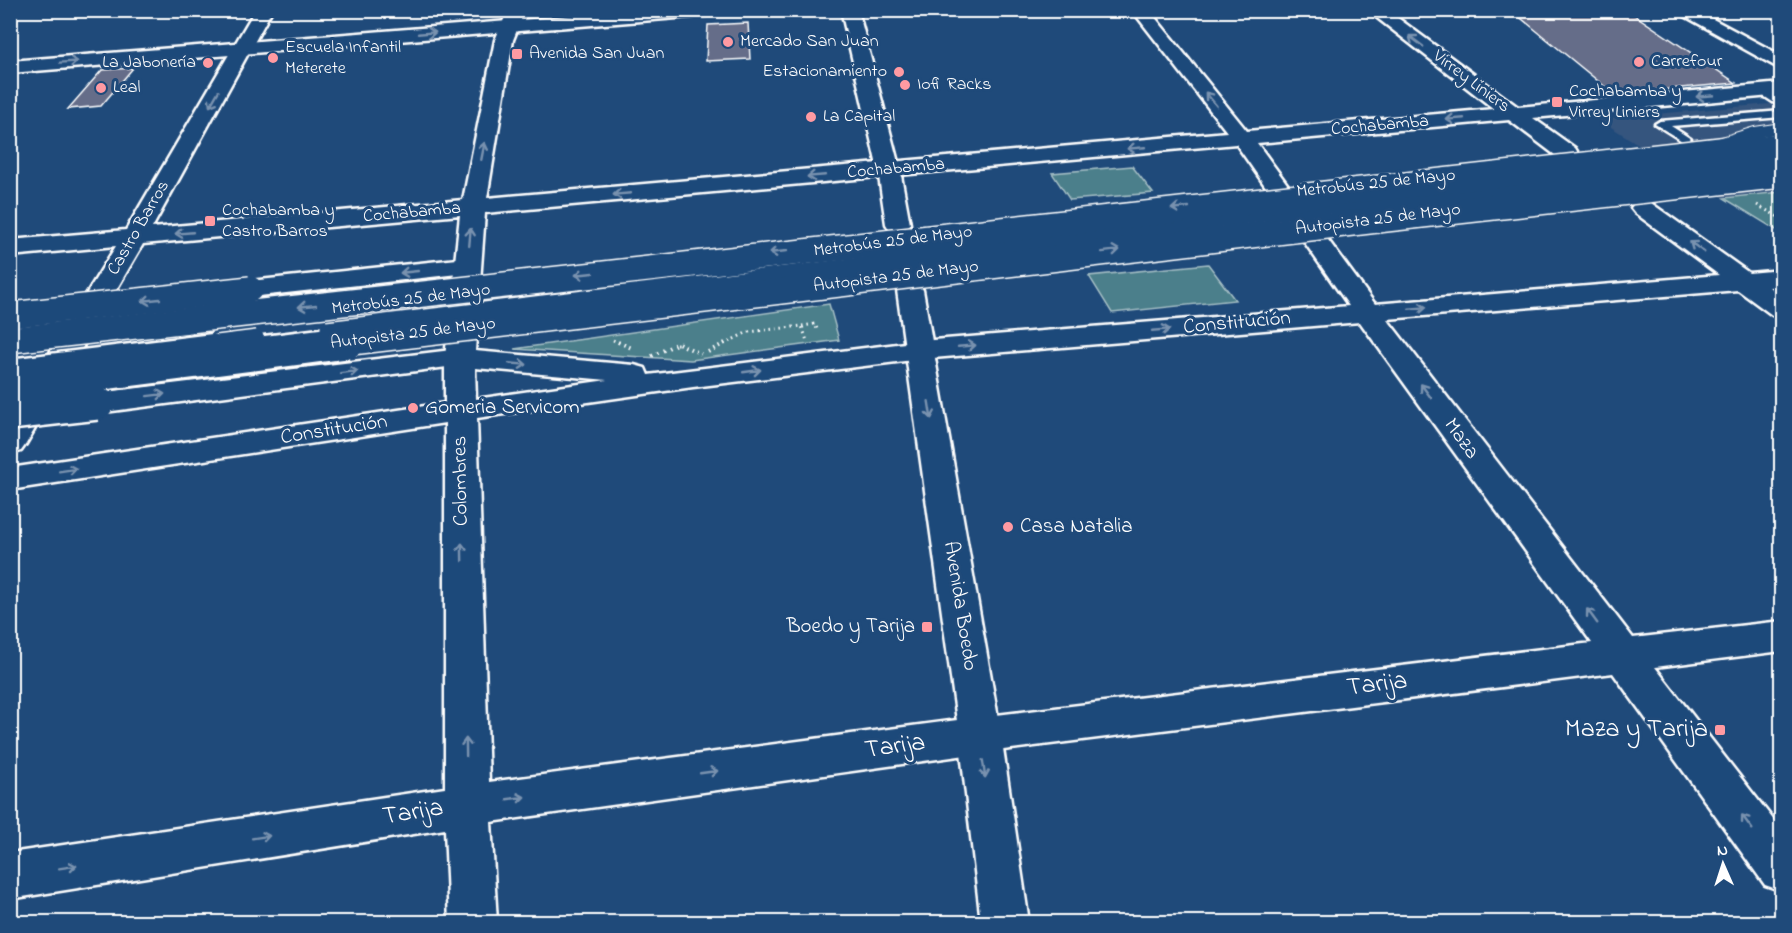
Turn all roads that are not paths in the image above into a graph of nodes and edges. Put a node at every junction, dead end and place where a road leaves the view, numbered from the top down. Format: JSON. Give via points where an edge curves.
{"nodes":[{"id":1,"x":264,"y":10,"type":"edge"},
{"id":2,"x":714,"y":10,"type":"edge"},
{"id":3,"x":849,"y":10,"type":"edge"},
{"id":4,"x":1140,"y":10,"type":"edge"},
{"id":5,"x":1375,"y":10,"type":"edge"},
{"id":6,"x":1682,"y":10,"type":"edge"},
{"id":7,"x":513,"y":19,"type":"edge"},
{"id":8,"x":244,"y":49,"type":"junction"},
{"id":9,"x":1782,"y":64,"type":"edge"},
{"id":10,"x":10,"y":67,"type":"edge"},
{"id":11,"x":1772,"y":90,"type":"edge"},
{"id":12,"x":1782,"y":105,"type":"edge"},
{"id":13,"x":1514,"y":113,"type":"junction"},
{"id":14,"x":1782,"y":114,"type":"edge"},
{"id":15,"x":1782,"y":128,"type":"edge"},
{"id":16,"x":1243,"y":139,"type":"junction"},
{"id":17,"x":1782,"y":144,"type":"edge"},
{"id":18,"x":1690,"y":147,"type":"junction"},
{"id":19,"x":1567,"y":153,"type":"dead end"},
{"id":20,"x":1782,"y":158,"type":"edge"},
{"id":21,"x":889,"y":170,"type":"junction"},
{"id":22,"x":1782,"y":175,"type":"edge"},
{"id":23,"x":1782,"y":183,"type":"edge"},
{"id":24,"x":1748,"y":191,"type":"junction"},
{"id":25,"x":473,"y":208,"type":"junction"},
{"id":26,"x":1643,"y":208,"type":"dead end"},
{"id":27,"x":898,"y":224,"type":"dead end"},
{"id":28,"x":134,"y":237,"type":"junction"},
{"id":29,"x":10,"y":248,"type":"edge"},
{"id":30,"x":467,"y":266,"type":"junction"},
{"id":31,"x":1782,"y":278,"type":"edge"},
{"id":32,"x":1744,"y":282,"type":"junction"},
{"id":33,"x":910,"y":290,"type":"dead end"},
{"id":34,"x":1782,"y":309,"type":"edge"},
{"id":35,"x":1367,"y":312,"type":"junction"},
{"id":36,"x":10,"y":315,"type":"edge"},
{"id":37,"x":317,"y":330,"type":"dead end"},
{"id":38,"x":270,"y":335,"type":"dead end"},
{"id":39,"x":10,"y":340,"type":"edge"},
{"id":40,"x":921,"y":350,"type":"junction"},
{"id":41,"x":460,"y":358,"type":"junction"},
{"id":42,"x":10,"y":367,"type":"edge"},
{"id":43,"x":694,"y":379,"type":"junction"},
{"id":44,"x":10,"y":385,"type":"edge"},
{"id":45,"x":459,"y":411,"type":"junction"},
{"id":46,"x":10,"y":413,"type":"edge"},
{"id":47,"x":10,"y":444,"type":"edge"},
{"id":48,"x":10,"y":479,"type":"edge"},
{"id":49,"x":1782,"y":636,"type":"edge"},
{"id":50,"x":1620,"y":655,"type":"junction"},
{"id":51,"x":980,"y":735,"type":"junction"},
{"id":52,"x":467,"y":805,"type":"junction"},
{"id":53,"x":1782,"y":869,"type":"edge"},
{"id":54,"x":10,"y":876,"type":"edge"},
{"id":55,"x":473,"y":922,"type":"edge"},
{"id":56,"x":1005,"y":922,"type":"edge"}],
"edges":[{"from":1,"to":8,"type":"main road","name":"Castro Barros"},
{"from":2,"to":7,"type":"main road"},
{"from":3,"to":21,"type":"main road"},
{"from":16,"to":4,"type":"main road","name":"Maza","one_way":true},
{"from":13,"to":5,"type":"main road","name":"Virrey Liniers","one_way":true},
{"from":6,"to":9,"type":"main road"},
{"from":8,"to":7,"type":"main road","one_way":true},
{"from":25,"to":7,"type":"main road","name":"Colombres","one_way":true,"via":[[501,55]]},
{"from":10,"to":8,"type":"main road","one_way":true},
{"from":8,"to":28,"type":"main road","name":"Castro Barros","one_way":true},
{"from":11,"to":12,"type":"lane"},
{"from":11,"to":13,"type":"main road","name":"Cochabamba","one_way":true},
{"from":13,"to":16,"type":"main road","name":"Cochabamba","one_way":true},
{"from":13,"to":19,"type":"main road","name":"Virrey Liniers"},
{"from":14,"to":18,"type":"lane","via":[[1660,124]]},
{"from":15,"to":18,"type":"lane","bridge":true},
{"from":16,"to":21,"type":"main road","name":"Cochabamba","one_way":true},
{"from":16,"to":35,"type":"main road","name":"Maza"},
{"from":17,"to":18,"type":"main road","name":"Autopista 25 de Mayo","bridge":true},
{"from":18,"to":39,"type":"main road","name":"Autopista 25 de Mayo","one_way":true,"bridge":true,"via":[[1369,187]]},
{"from":20,"to":37,"type":"lane","name":"Metrobús 25 de Mayo","bridge":true,"via":[[1320,208]]},
{"from":21,"to":25,"type":"main road","name":"Cochabamba","one_way":true},
{"from":21,"to":27,"type":"main road"},
{"from":22,"to":24,"type":"main road","name":"Autopista 25 de Mayo","bridge":true},
{"from":23,"to":24,"type":"lane","bridge":true},
{"from":44,"to":24,"type":"main road","name":"Autopista 25 de Mayo","one_way":true,"bridge":true,"via":[[1374,220]]},
{"from":25,"to":28,"type":"main road","name":"Cochabamba","one_way":true},
{"from":30,"to":25,"type":"main road","name":"Colombres","one_way":true},
{"from":32,"to":26,"type":"main road","one_way":true},
{"from":28,"to":29,"type":"main road","name":"Cochabamba"},
{"from":28,"to":47,"type":"main road","name":"Castro Barros"},
{"from":30,"to":36,"type":"main road","one_way":true,"bridge":true},
{"from":30,"to":41,"type":"main road","name":"Colombres"},
{"from":31,"to":32,"type":"main road","name":"Constitución"},
{"from":32,"to":34,"type":"main road"},
{"from":35,"to":32,"type":"main road","name":"Constitución","one_way":true},
{"from":33,"to":40,"type":"main road","name":"Avenida Boedo"},
{"from":40,"to":35,"type":"main road","name":"Constitución","one_way":true},
{"from":50,"to":35,"type":"main road","name":"Maza","one_way":true},
{"from":38,"to":42,"type":"lane","bridge":true},
{"from":43,"to":40,"type":"main road","name":"Constitución","one_way":true},
{"from":40,"to":51,"type":"main road","name":"Avenida Boedo","one_way":true},
{"from":41,"to":43,"type":"main road","name":"Constitución","one_way":true},
{"from":41,"to":45,"type":"main road","name":"Colombres"},
{"from":46,"to":41,"type":"main road","name":"Constitución","one_way":true,"bridge":true},
{"from":43,"to":45,"type":"main road","name":"Constitución"},
{"from":48,"to":45,"type":"main road","name":"Constitución","one_way":true},
{"from":52,"to":45,"type":"main road","name":"Colombres","one_way":true},
{"from":49,"to":50,"type":"main road","name":"Tarija"},
{"from":50,"to":51,"type":"main road","name":"Tarija"},
{"from":53,"to":50,"type":"main road","name":"Maza","one_way":true},
{"from":52,"to":51,"type":"main road","name":"Tarija","one_way":true},
{"from":51,"to":56,"type":"main road","name":"Avenida Boedo","one_way":true},
{"from":54,"to":52,"type":"main road","name":"Tarija","one_way":true},
{"from":52,"to":55,"type":"main road","name":"Colombres"}]}
